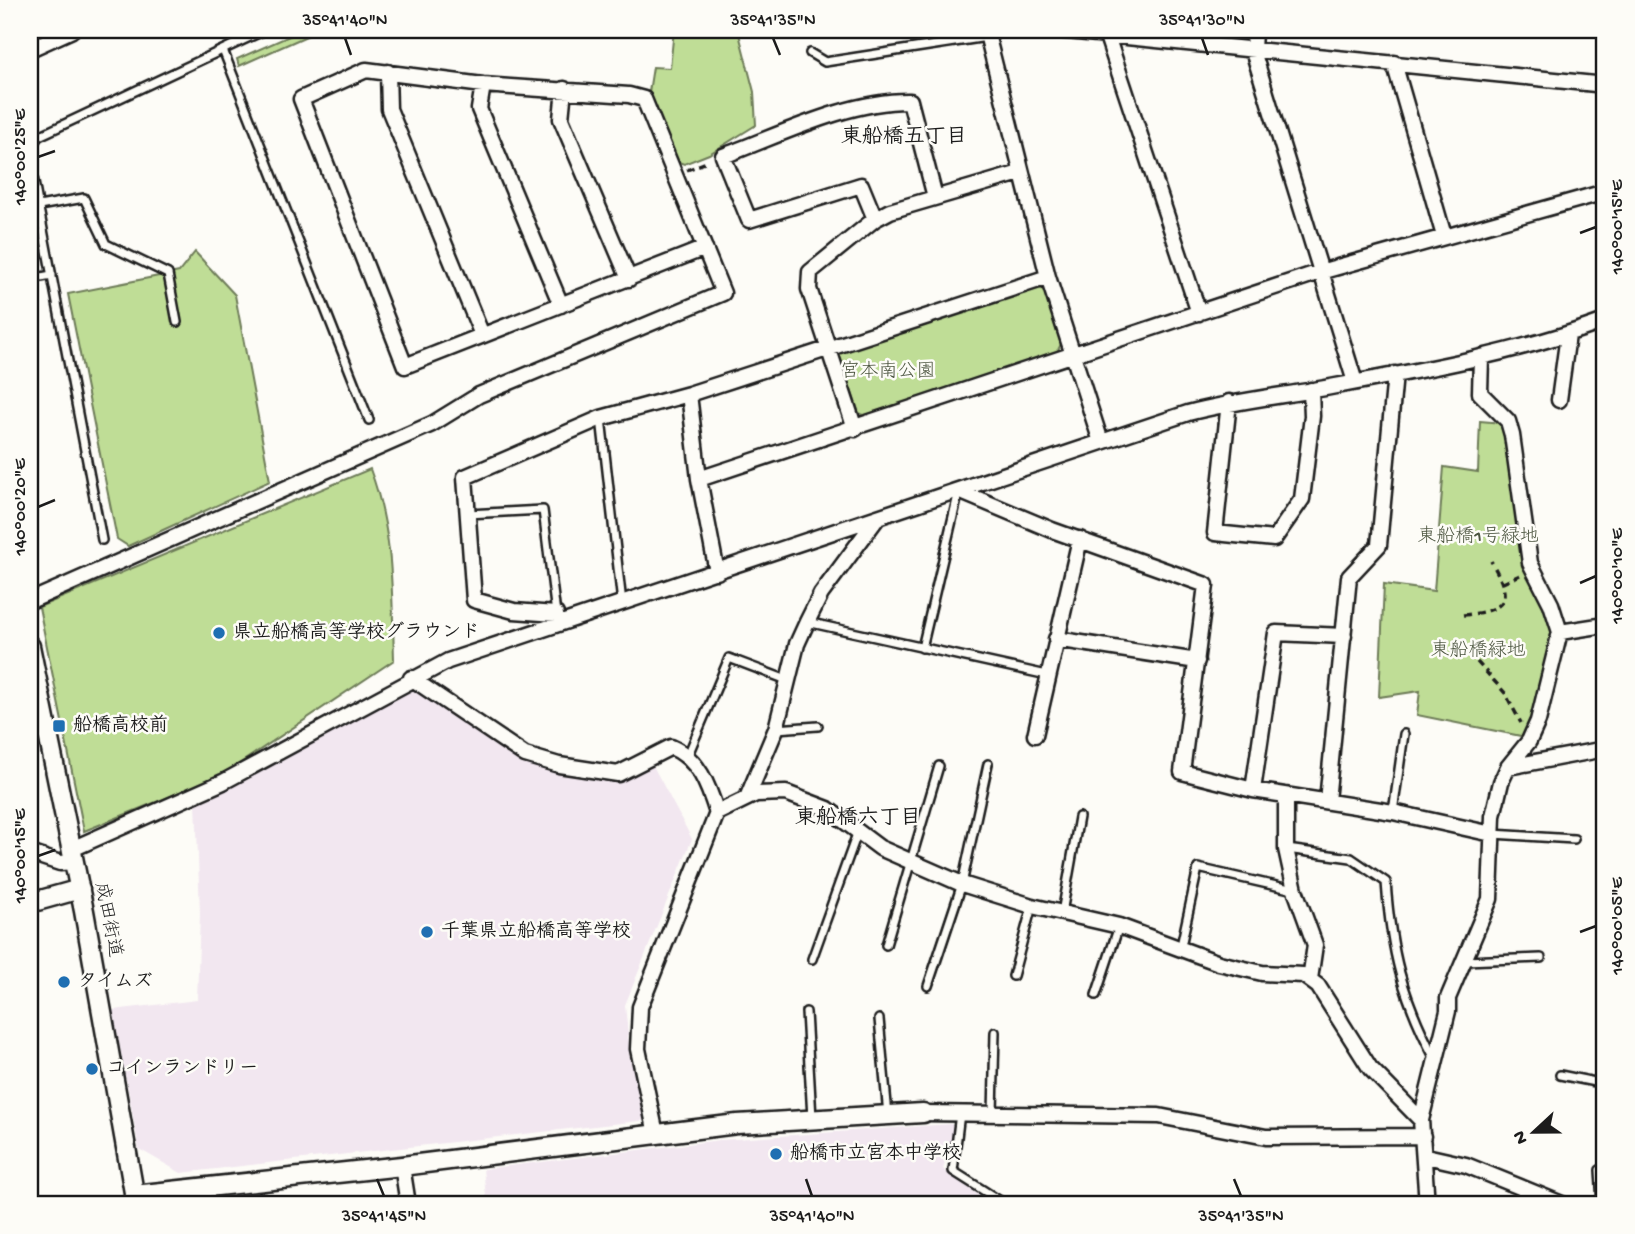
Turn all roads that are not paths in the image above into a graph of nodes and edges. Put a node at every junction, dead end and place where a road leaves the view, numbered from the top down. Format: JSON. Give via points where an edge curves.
{"nodes":[{"id":1,"x":72,"y":30,"type":"edge"},
{"id":2,"x":265,"y":30,"type":"edge"},
{"id":3,"x":1057,"y":30,"type":"edge"},
{"id":4,"x":1254,"y":30,"type":"edge"},
{"id":5,"x":987,"y":33,"type":"edge"},
{"id":6,"x":1106,"y":33,"type":"junction"},
{"id":7,"x":30,"y":49,"type":"edge"},
{"id":8,"x":223,"y":50,"type":"junction"},
{"id":9,"x":1253,"y":51,"type":"junction"},
{"id":10,"x":810,"y":53,"type":"dead end"},
{"id":11,"x":1394,"y":64,"type":"junction"},
{"id":12,"x":387,"y":72,"type":"junction"},
{"id":13,"x":483,"y":85,"type":"junction"},
{"id":14,"x":1605,"y":85,"type":"edge"},
{"id":15,"x":565,"y":89,"type":"junction"},
{"id":16,"x":30,"y":147,"type":"edge"},
{"id":17,"x":30,"y":161,"type":"edge"},
{"id":18,"x":1020,"y":173,"type":"junction"},
{"id":19,"x":1605,"y":192,"type":"edge"},
{"id":20,"x":935,"y":197,"type":"junction"},
{"id":21,"x":38,"y":206,"type":"junction"},
{"id":22,"x":875,"y":219,"type":"junction"},
{"id":23,"x":1444,"y":236,"type":"junction"},
{"id":24,"x":705,"y":248,"type":"junction"},
{"id":25,"x":1320,"y":272,"type":"junction"},
{"id":26,"x":52,"y":275,"type":"junction"},
{"id":27,"x":1048,"y":276,"type":"junction"},
{"id":28,"x":30,"y":279,"type":"edge"},
{"id":29,"x":629,"y":279,"type":"junction"},
{"id":30,"x":561,"y":305,"type":"junction"},
{"id":31,"x":1199,"y":313,"type":"junction"},
{"id":32,"x":1605,"y":321,"type":"edge"},
{"id":33,"x":177,"y":323,"type":"dead end"},
{"id":34,"x":482,"y":335,"type":"junction"},
{"id":35,"x":1568,"y":335,"type":"junction"},
{"id":36,"x":829,"y":348,"type":"junction"},
{"id":37,"x":1072,"y":356,"type":"junction"},
{"id":38,"x":1480,"y":357,"type":"junction"},
{"id":39,"x":1395,"y":374,"type":"junction"},
{"id":40,"x":1355,"y":382,"type":"junction"},
{"id":41,"x":1311,"y":390,"type":"junction"},
{"id":42,"x":689,"y":394,"type":"junction"},
{"id":43,"x":1559,"y":400,"type":"dead end"},
{"id":44,"x":1229,"y":402,"type":"junction"},
{"id":45,"x":600,"y":418,"type":"junction"},
{"id":46,"x":369,"y":420,"type":"dead end"},
{"id":47,"x":855,"y":429,"type":"junction"},
{"id":48,"x":1101,"y":442,"type":"junction"},
{"id":49,"x":699,"y":478,"type":"junction"},
{"id":50,"x":959,"y":491,"type":"junction"},
{"id":51,"x":468,"y":514,"type":"junction"},
{"id":52,"x":878,"y":517,"type":"junction"},
{"id":53,"x":1080,"y":539,"type":"junction"},
{"id":54,"x":102,"y":540,"type":"dead end"},
{"id":55,"x":717,"y":572,"type":"junction"},
{"id":56,"x":30,"y":601,"type":"edge"},
{"id":57,"x":622,"y":604,"type":"junction"},
{"id":58,"x":556,"y":619,"type":"junction"},
{"id":59,"x":807,"y":622,"type":"junction"},
{"id":60,"x":1605,"y":625,"type":"edge"},
{"id":61,"x":1560,"y":632,"type":"junction"},
{"id":62,"x":1344,"y":636,"type":"junction"},
{"id":63,"x":1056,"y":639,"type":"junction"},
{"id":64,"x":30,"y":646,"type":"edge"},
{"id":65,"x":922,"y":648,"type":"junction"},
{"id":66,"x":1197,"y":661,"type":"junction"},
{"id":67,"x":1047,"y":675,"type":"junction"},
{"id":68,"x":411,"y":678,"type":"junction"},
{"id":69,"x":787,"y":680,"type":"junction"},
{"id":70,"x":818,"y":726,"type":"dead end"},
{"id":71,"x":776,"y":729,"type":"junction"},
{"id":72,"x":1404,"y":734,"type":"dead end"},
{"id":73,"x":1035,"y":735,"type":"dead end"},
{"id":74,"x":1605,"y":749,"type":"edge"},
{"id":75,"x":688,"y":755,"type":"junction"},
{"id":76,"x":988,"y":764,"type":"dead end"},
{"id":77,"x":939,"y":766,"type":"dead end"},
{"id":78,"x":1508,"y":766,"type":"junction"},
{"id":79,"x":1253,"y":790,"type":"junction"},
{"id":80,"x":1286,"y":796,"type":"junction"},
{"id":81,"x":747,"y":798,"type":"junction"},
{"id":82,"x":1327,"y":801,"type":"junction"},
{"id":83,"x":1393,"y":811,"type":"junction"},
{"id":84,"x":717,"y":813,"type":"junction"},
{"id":85,"x":1079,"y":817,"type":"dead end"},
{"id":86,"x":858,"y":830,"type":"junction"},
{"id":87,"x":1492,"y":834,"type":"junction"},
{"id":88,"x":1574,"y":839,"type":"dead end"},
{"id":89,"x":1286,"y":849,"type":"junction"},
{"id":90,"x":30,"y":853,"type":"edge"},
{"id":91,"x":73,"y":856,"type":"junction"},
{"id":92,"x":911,"y":861,"type":"junction"},
{"id":93,"x":962,"y":884,"type":"junction"},
{"id":94,"x":80,"y":889,"type":"junction"},
{"id":95,"x":1295,"y":890,"type":"junction"},
{"id":96,"x":30,"y":903,"type":"edge"},
{"id":97,"x":1032,"y":906,"type":"junction"},
{"id":98,"x":1062,"y":913,"type":"junction"},
{"id":99,"x":1119,"y":926,"type":"junction"},
{"id":100,"x":886,"y":945,"type":"dead end"},
{"id":101,"x":1181,"y":947,"type":"junction"},
{"id":102,"x":1541,"y":958,"type":"dead end"},
{"id":103,"x":812,"y":959,"type":"dead end"},
{"id":104,"x":1465,"y":961,"type":"junction"},
{"id":105,"x":1013,"y":976,"type":"dead end"},
{"id":106,"x":1310,"y":979,"type":"junction"},
{"id":107,"x":928,"y":986,"type":"dead end"},
{"id":108,"x":1096,"y":995,"type":"dead end"},
{"id":109,"x":806,"y":1012,"type":"dead end"},
{"id":110,"x":879,"y":1019,"type":"dead end"},
{"id":111,"x":995,"y":1032,"type":"dead end"},
{"id":112,"x":1436,"y":1059,"type":"junction"},
{"id":113,"x":1560,"y":1074,"type":"dead end"},
{"id":114,"x":1605,"y":1084,"type":"edge"},
{"id":115,"x":923,"y":1113,"type":"joint"},
{"id":116,"x":960,"y":1113,"type":"junction"},
{"id":117,"x":993,"y":1113,"type":"junction"},
{"id":118,"x":888,"y":1115,"type":"junction"},
{"id":119,"x":812,"y":1118,"type":"junction"},
{"id":120,"x":1421,"y":1120,"type":"junction"},
{"id":121,"x":656,"y":1133,"type":"junction"},
{"id":122,"x":1423,"y":1136,"type":"junction"},
{"id":123,"x":1426,"y":1156,"type":"junction"},
{"id":124,"x":402,"y":1166,"type":"junction"},
{"id":125,"x":1600,"y":1170,"type":"dead end"},
{"id":126,"x":135,"y":1199,"type":"edge"},
{"id":127,"x":408,"y":1204,"type":"edge"},
{"id":128,"x":1004,"y":1204,"type":"edge"},
{"id":129,"x":1427,"y":1204,"type":"edge"},
{"id":130,"x":1562,"y":1204,"type":"edge"},
{"id":131,"x":1602,"y":1204,"type":"edge"}],
"edges":[{"from":1,"to":7,"type":"street"},
{"from":2,"to":8,"type":"lane"},
{"from":3,"to":6,"type":"street"},
{"from":4,"to":9,"type":"street"},
{"from":5,"to":10,"type":"lane","via":[[825,62]]},
{"from":5,"to":18,"type":"street"},
{"from":6,"to":9,"type":"street"},
{"from":6,"to":31,"type":"street"},
{"from":8,"to":16,"type":"lane","via":[[39,136]]},
{"from":8,"to":46,"type":"lane"},
{"from":9,"to":11,"type":"street"},
{"from":9,"to":25,"type":"street"},
{"from":11,"to":14,"type":"street"},
{"from":11,"to":23,"type":"street"},
{"from":12,"to":13,"type":"street"},
{"from":12,"to":34,"type":"street","via":[[389,109]]},
{"from":12,"to":34,"type":"street","via":[[366,70],[301,99],[405,366]]},
{"from":13,"to":15,"type":"street"},
{"from":13,"to":30,"type":"street","via":[[479,109]]},
{"from":15,"to":24,"type":"street","via":[[644,99]]},
{"from":15,"to":29,"type":"street","via":[[561,118]]},
{"from":17,"to":21,"type":"lane"},
{"from":18,"to":20,"type":"street"},
{"from":18,"to":27,"type":"street"},
{"from":19,"to":23,"type":"street"},
{"from":20,"to":22,"type":"street"},
{"from":20,"to":22,"type":"street","via":[[910,101],[886,100],[723,156],[749,220],[860,185]]},
{"from":21,"to":26,"type":"lane"},
{"from":21,"to":33,"type":"lane","via":[[84,198],[106,244],[168,274]]},
{"from":22,"to":36,"type":"street","via":[[810,272],[809,289]]},
{"from":23,"to":25,"type":"street"},
{"from":24,"to":29,"type":"street"},
{"from":24,"to":56,"type":"street","via":[[723,293],[479,395],[432,424]]},
{"from":25,"to":31,"type":"street"},
{"from":25,"to":40,"type":"street"},
{"from":26,"to":28,"type":"lane"},
{"from":26,"to":54,"type":"lane"},
{"from":27,"to":36,"type":"street"},
{"from":27,"to":37,"type":"street"},
{"from":29,"to":30,"type":"street"},
{"from":30,"to":34,"type":"street"},
{"from":31,"to":37,"type":"street"},
{"from":32,"to":35,"type":"street"},
{"from":35,"to":38,"type":"street"},
{"from":35,"to":43,"type":"street"},
{"from":36,"to":42,"type":"street"},
{"from":36,"to":47,"type":"street"},
{"from":37,"to":47,"type":"street"},
{"from":37,"to":48,"type":"street"},
{"from":38,"to":39,"type":"street"},
{"from":38,"to":61,"type":"street","via":[[1480,393],[1508,421],[1528,552]]},
{"from":39,"to":40,"type":"street"},
{"from":39,"to":62,"type":"street","via":[[1379,545],[1349,577]]},
{"from":40,"to":41,"type":"street"},
{"from":41,"to":44,"type":"street"},
{"from":41,"to":44,"type":"street","via":[[1302,499],[1274,539],[1215,533]]},
{"from":42,"to":45,"type":"street"},
{"from":42,"to":49,"type":"street"},
{"from":44,"to":48,"type":"street"},
{"from":45,"to":51,"type":"street","via":[[465,477]]},
{"from":45,"to":57,"type":"lane"},
{"from":47,"to":49,"type":"street"},
{"from":48,"to":50,"type":"street"},
{"from":49,"to":55,"type":"street"},
{"from":50,"to":52,"type":"street"},
{"from":50,"to":53,"type":"street"},
{"from":50,"to":65,"type":"lane"},
{"from":51,"to":58,"type":"street","via":[[474,600]]},
{"from":51,"to":58,"type":"lane","via":[[543,510]]},
{"from":52,"to":55,"type":"street"},
{"from":52,"to":59,"type":"street","via":[[821,594]]},
{"from":53,"to":63,"type":"street"},
{"from":53,"to":66,"type":"street","via":[[1206,585]]},
{"from":55,"to":57,"type":"street"},
{"from":57,"to":58,"type":"street"},
{"from":58,"to":68,"type":"street"},
{"from":59,"to":65,"type":"lane"},
{"from":59,"to":69,"type":"street"},
{"from":60,"to":61,"type":"street"},
{"from":61,"to":78,"type":"street","via":[[1533,732]]},
{"from":62,"to":79,"type":"street","via":[[1276,633]]},
{"from":62,"to":82,"type":"street"},
{"from":63,"to":66,"type":"street"},
{"from":63,"to":67,"type":"street"},
{"from":64,"to":91,"type":"street","name":"成田街道"},
{"from":65,"to":67,"type":"lane"},
{"from":66,"to":79,"type":"street","via":[[1182,772]]},
{"from":67,"to":73,"type":"street"},
{"from":68,"to":75,"type":"street","via":[[525,755],[559,765],[618,774],[671,747]]},
{"from":68,"to":91,"type":"street","via":[[223,782]]},
{"from":69,"to":71,"type":"street"},
{"from":69,"to":75,"type":"lane","via":[[729,658]]},
{"from":70,"to":71,"type":"lane"},
{"from":71,"to":81,"type":"street"},
{"from":72,"to":83,"type":"lane"},
{"from":74,"to":78,"type":"street"},
{"from":75,"to":84,"type":"street","via":[[709,787]]},
{"from":76,"to":93,"type":"lane"},
{"from":77,"to":92,"type":"lane"},
{"from":78,"to":87,"type":"street"},
{"from":79,"to":80,"type":"street"},
{"from":80,"to":82,"type":"street"},
{"from":80,"to":89,"type":"street"},
{"from":81,"to":84,"type":"street"},
{"from":81,"to":86,"type":"street","via":[[786,793],[828,809]]},
{"from":82,"to":83,"type":"street"},
{"from":83,"to":87,"type":"street"},
{"from":84,"to":121,"type":"street","via":[[640,1007],[638,1049]]},
{"from":85,"to":98,"type":"lane"},
{"from":86,"to":92,"type":"street","via":[[880,848]]},
{"from":86,"to":103,"type":"lane"},
{"from":87,"to":88,"type":"lane"},
{"from":87,"to":104,"type":"street","via":[[1490,899]]},
{"from":89,"to":95,"type":"street"},
{"from":89,"to":112,"type":"lane","via":[[1351,858],[1386,882],[1390,940],[1400,978],[1414,1020]]},
{"from":90,"to":91,"type":"street","via":[[60,863]]},
{"from":91,"to":94,"type":"street","name":"成田街道"},
{"from":92,"to":93,"type":"street"},
{"from":92,"to":100,"type":"lane"},
{"from":93,"to":97,"type":"street"},
{"from":93,"to":107,"type":"lane"},
{"from":94,"to":96,"type":"street"},
{"from":94,"to":126,"type":"street","name":"成田街道"},
{"from":95,"to":101,"type":"lane","via":[[1198,868]]},
{"from":95,"to":106,"type":"street","via":[[1315,945]]},
{"from":97,"to":98,"type":"street"},
{"from":97,"to":105,"type":"lane"},
{"from":98,"to":99,"type":"street"},
{"from":99,"to":101,"type":"street"},
{"from":99,"to":108,"type":"lane"},
{"from":101,"to":106,"type":"street","via":[[1219,963]]},
{"from":102,"to":104,"type":"lane"},
{"from":104,"to":112,"type":"street","via":[[1448,998]]},
{"from":106,"to":120,"type":"street","via":[[1370,1068]]},
{"from":109,"to":119,"type":"lane"},
{"from":110,"to":118,"type":"lane"},
{"from":111,"to":117,"type":"lane"},
{"from":112,"to":120,"type":"street"},
{"from":113,"to":114,"type":"lane"},
{"from":115,"to":116,"type":"street"},
{"from":115,"to":118,"type":"street"},
{"from":116,"to":117,"type":"street"},
{"from":116,"to":128,"type":"lane","via":[[953,1171]]},
{"from":117,"to":122,"type":"street","via":[[1159,1116],[1265,1137]]},
{"from":118,"to":119,"type":"street"},
{"from":119,"to":121,"type":"street"},
{"from":120,"to":122,"type":"street"},
{"from":121,"to":124,"type":"street"},
{"from":122,"to":123,"type":"street"},
{"from":123,"to":129,"type":"street"},
{"from":123,"to":130,"type":"street","via":[[1466,1165]]},
{"from":124,"to":126,"type":"street"},
{"from":124,"to":127,"type":"street"},
{"from":125,"to":131,"type":"lane"}]}
